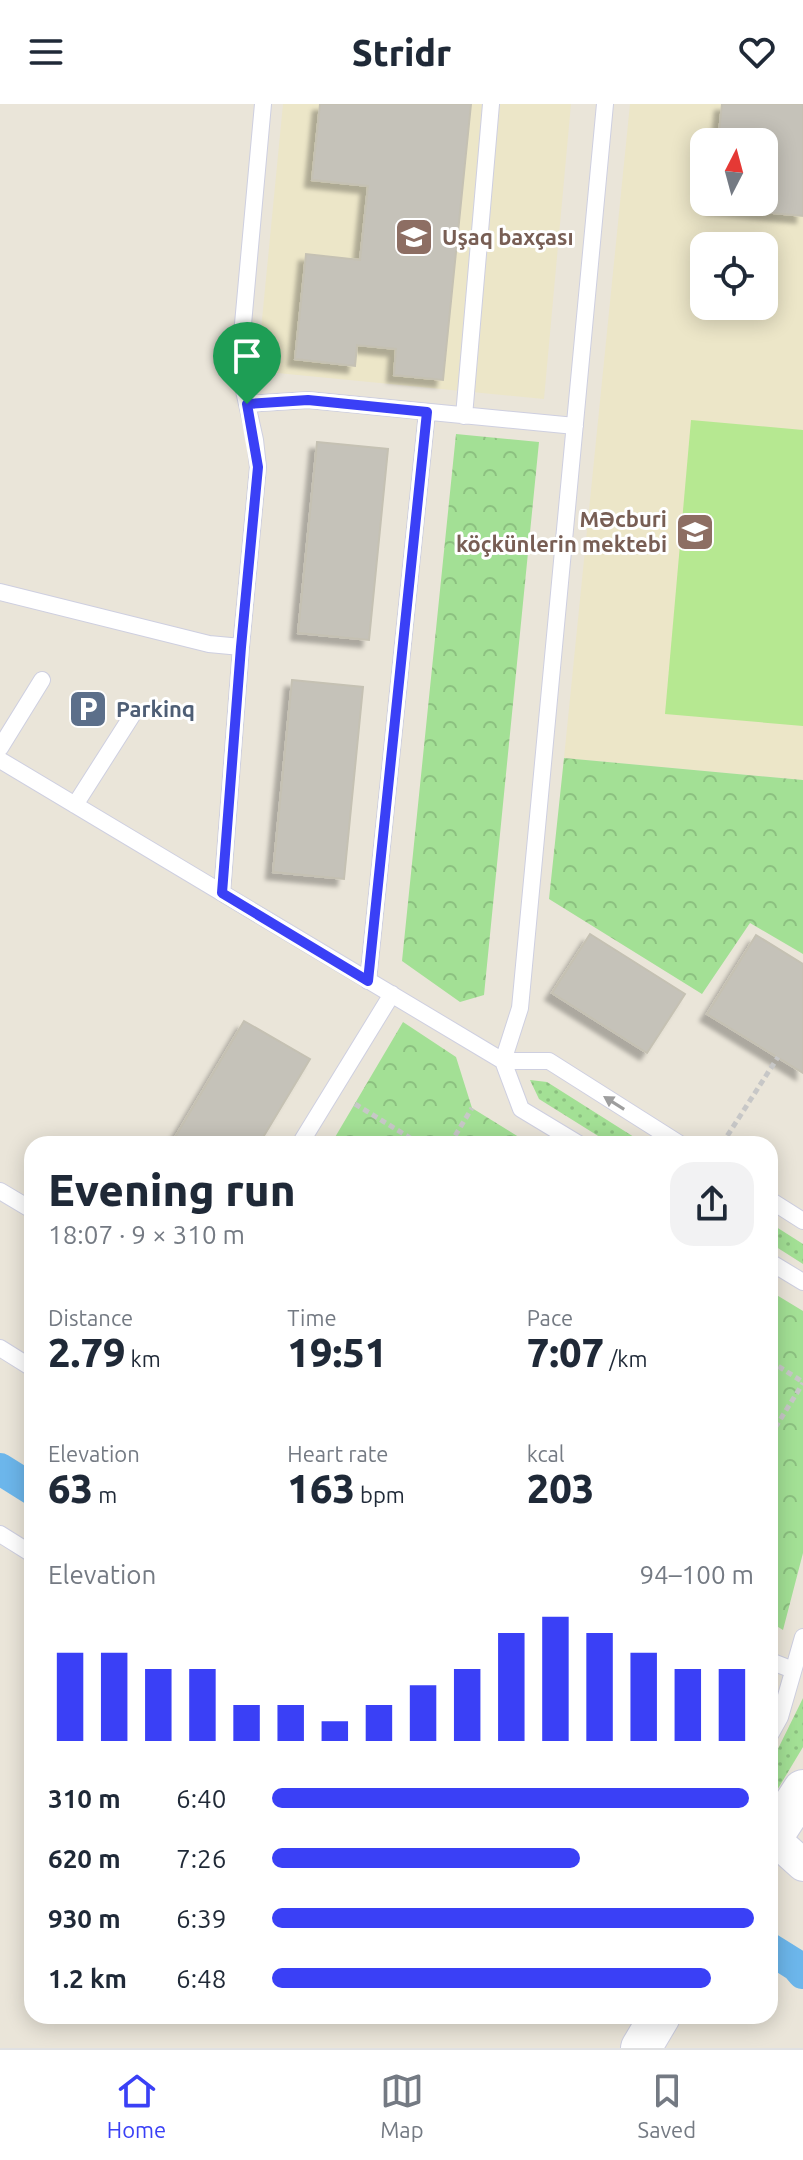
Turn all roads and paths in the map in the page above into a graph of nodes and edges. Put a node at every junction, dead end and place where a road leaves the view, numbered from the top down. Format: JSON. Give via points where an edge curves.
{"nodes":[{"id":1,"x":263,"y":104,"type":"edge"},
{"id":2,"x":491,"y":104,"type":"edge"},
{"id":3,"x":605,"y":104,"type":"edge"},
{"id":4,"x":247,"y":404,"type":"junction"},
{"id":5,"x":427,"y":412,"type":"junction"},
{"id":6,"x":464,"y":416,"type":"junction"},
{"id":7,"x":575,"y":426,"type":"junction"},
{"id":8,"x":0,"y":592,"type":"edge"},
{"id":9,"x":241,"y":647,"type":"junction"},
{"id":10,"x":42,"y":680,"type":"dead end"},
{"id":11,"x":133,"y":714,"type":"dead end"},
{"id":12,"x":0,"y":748,"type":"edge"},
{"id":13,"x":0,"y":760,"type":"edge"},
{"id":14,"x":75,"y":805,"type":"junction"},
{"id":15,"x":222,"y":893,"type":"junction"},
{"id":16,"x":368,"y":981,"type":"junction"},
{"id":17,"x":392,"y":994,"type":"junction"},
{"id":18,"x":778,"y":1057,"type":"dead end"},
{"id":19,"x":503,"y":1061,"type":"junction"},
{"id":20,"x":355,"y":1104,"type":"dead end"},
{"id":21,"x":472,"y":1108,"type":"dead end"},
{"id":22,"x":305,"y":1136,"type":"edge"},
{"id":23,"x":407,"y":1136,"type":"edge"},
{"id":24,"x":455,"y":1136,"type":"edge"},
{"id":25,"x":566,"y":1136,"type":"edge"},
{"id":26,"x":667,"y":1136,"type":"edge"},
{"id":27,"x":727,"y":1136,"type":"edge"},
{"id":28,"x":0,"y":1191,"type":"edge"},
{"id":29,"x":24,"y":1205,"type":"edge"},
{"id":30,"x":778,"y":1205,"type":"edge"},
{"id":31,"x":803,"y":1221,"type":"edge"},
{"id":32,"x":778,"y":1267,"type":"edge"},
{"id":33,"x":803,"y":1282,"type":"edge"},
{"id":34,"x":0,"y":1348,"type":"edge"},
{"id":35,"x":24,"y":1363,"type":"edge"},
{"id":36,"x":778,"y":1366,"type":"edge"},
{"id":37,"x":803,"y":1382,"type":"edge"},
{"id":38,"x":778,"y":1423,"type":"edge"},
{"id":39,"x":0,"y":1534,"type":"edge"},
{"id":40,"x":24,"y":1549,"type":"edge"},
{"id":41,"x":803,"y":1637,"type":"edge"},
{"id":42,"x":778,"y":1664,"type":"edge"},
{"id":43,"x":793,"y":1670,"type":"junction"},
{"id":44,"x":778,"y":1721,"type":"edge"},
{"id":45,"x":803,"y":1790,"type":"edge"},
{"id":46,"x":778,"y":1828,"type":"edge"},
{"id":47,"x":778,"y":1845,"type":"edge"},
{"id":48,"x":803,"y":1865,"type":"edge"},
{"id":49,"x":655,"y":2024,"type":"edge"},
{"id":50,"x":641,"y":2048,"type":"edge"}],
"edges":[{"from":1,"to":4,"type":"lane","via":[[239,368]]},
{"from":2,"to":6,"type":"lane"},
{"from":3,"to":7,"type":"lane"},
{"from":4,"to":5,"type":"lane","via":[[308,400]]},
{"from":4,"to":9,"type":"lane","via":[[258,467]]},
{"from":5,"to":6,"type":"lane"},
{"from":5,"to":16,"type":"lane"},
{"from":6,"to":7,"type":"lane"},
{"from":7,"to":19,"type":"lane","via":[[520,1008]]},
{"from":8,"to":9,"type":"lane","via":[[209,644]]},
{"from":9,"to":15,"type":"lane"},
{"from":10,"to":12,"type":"lane"},
{"from":11,"to":14,"type":"lane"},
{"from":13,"to":14,"type":"lane"},
{"from":14,"to":15,"type":"lane"},
{"from":15,"to":16,"type":"lane"},
{"from":16,"to":17,"type":"lane"},
{"from":17,"to":19,"type":"lane"},
{"from":17,"to":22,"type":"lane"},
{"from":18,"to":27,"type":"path"},
{"from":19,"to":25,"type":"lane","via":[[521,1109]]},
{"from":26,"to":19,"type":"lane","one_way":true,"via":[[549,1061]]},
{"from":20,"to":23,"type":"path"},
{"from":21,"to":24,"type":"path"},
{"from":28,"to":29,"type":"lane"},
{"from":30,"to":31,"type":"lane"},
{"from":32,"to":33,"type":"lane"},
{"from":34,"to":35,"type":"lane"},
{"from":36,"to":37,"type":"path"},
{"from":37,"to":38,"type":"path"},
{"from":39,"to":40,"type":"lane"},
{"from":41,"to":43,"type":"lane"},
{"from":42,"to":43,"type":"lane"},
{"from":43,"to":44,"type":"lane"},
{"from":45,"to":46,"type":"street"},
{"from":47,"to":48,"type":"street"},
{"from":49,"to":50,"type":"street"}]}
